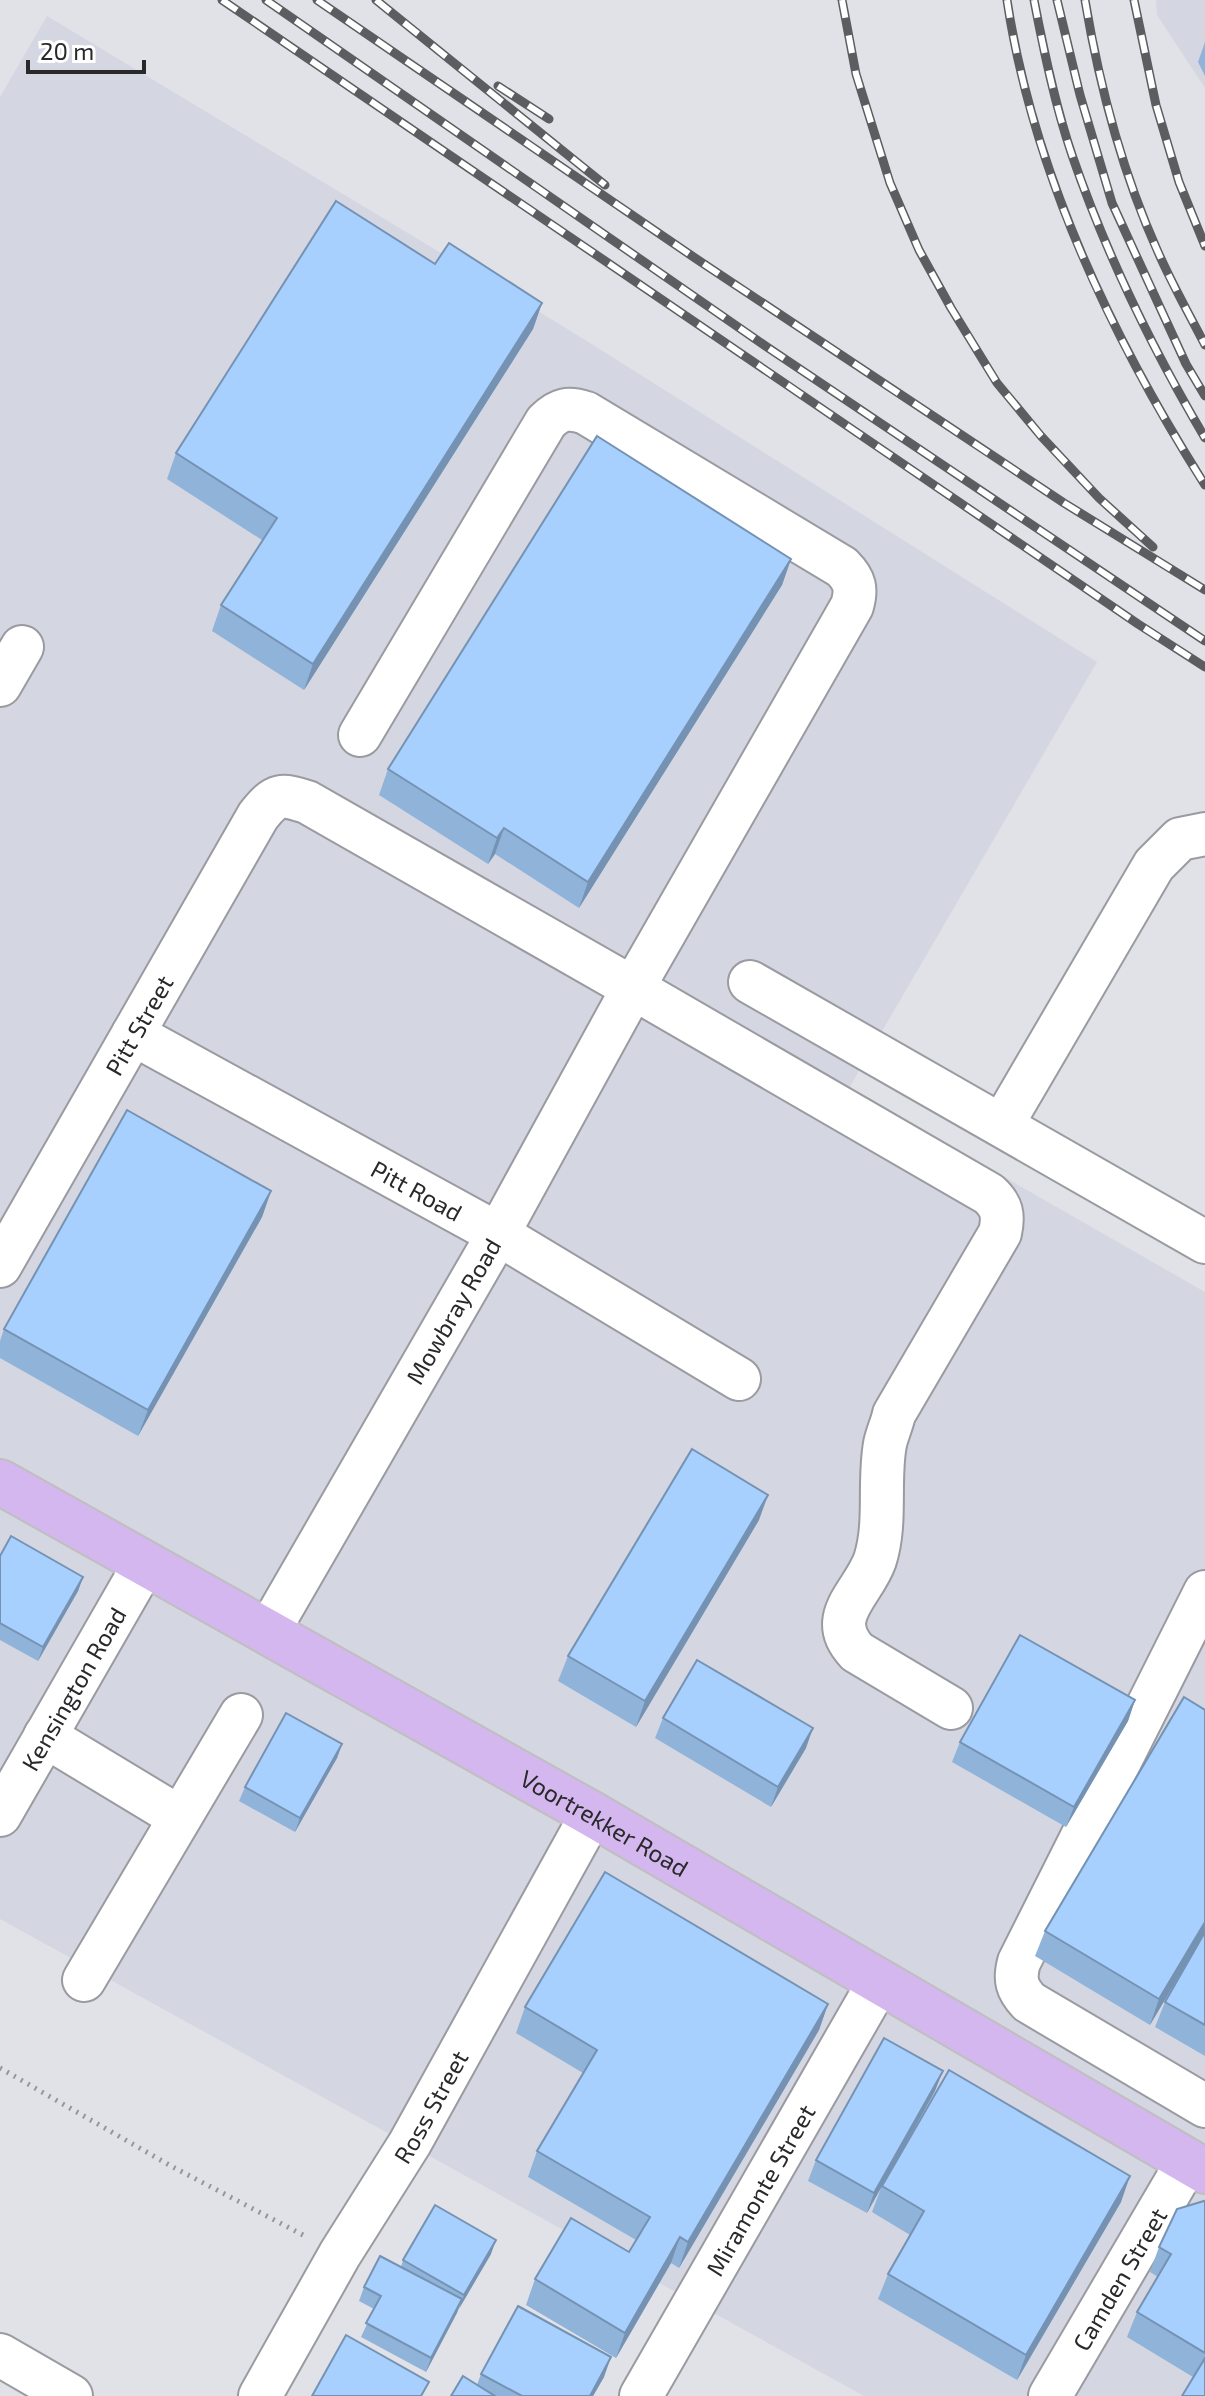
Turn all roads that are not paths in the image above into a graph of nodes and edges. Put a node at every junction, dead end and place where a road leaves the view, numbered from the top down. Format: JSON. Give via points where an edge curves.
{"nodes":[{"id":1,"x":22,"y":647,"type":"dead end"},
{"id":2,"x":0,"y":685,"type":"edge"},
{"id":3,"x":360,"y":735,"type":"dead end"},
{"id":4,"x":1205,"y":834,"type":"edge"},
{"id":5,"x":750,"y":982,"type":"dead end"},
{"id":6,"x":633,"y":988,"type":"junction"},
{"id":7,"x":133,"y":1034,"type":"junction"},
{"id":8,"x":1002,"y":1125,"type":"junction"},
{"id":9,"x":498,"y":1234,"type":"junction"},
{"id":10,"x":1205,"y":1242,"type":"edge"},
{"id":11,"x":0,"y":1266,"type":"edge"},
{"id":12,"x":739,"y":1379,"type":"dead end"},
{"id":13,"x":0,"y":1482,"type":"edge"},
{"id":14,"x":145,"y":1563,"type":"junction"},
{"id":15,"x":1205,"y":1592,"type":"edge"},
{"id":16,"x":268,"y":1632,"type":"junction"},
{"id":17,"x":951,"y":1708,"type":"dead end"},
{"id":18,"x":241,"y":1715,"type":"dead end"},
{"id":19,"x":45,"y":1736,"type":"junction"},
{"id":20,"x":592,"y":1814,"type":"junction"},
{"id":21,"x":0,"y":1815,"type":"edge"},
{"id":22,"x":179,"y":1817,"type":"junction"},
{"id":23,"x":84,"y":1980,"type":"dead end"},
{"id":24,"x":879,"y":1982,"type":"junction"},
{"id":25,"x":1205,"y":2106,"type":"edge"},
{"id":26,"x":1197,"y":2166,"type":"edge"},
{"id":27,"x":0,"y":2355,"type":"edge"},
{"id":28,"x":71,"y":2396,"type":"edge"},
{"id":29,"x":260,"y":2396,"type":"edge"},
{"id":30,"x":641,"y":2396,"type":"edge"},
{"id":31,"x":1050,"y":2396,"type":"edge"}],
"edges":[{"from":1,"to":2,"type":"street"},
{"from":3,"to":6,"type":"street","name":"Mowbray Road","via":[[557,411],[572,408],[586,413],[842,567],[856,592],[852,606]]},
{"from":4,"to":8,"type":"street","via":[[1180,839],[1154,865]]},
{"from":5,"to":8,"type":"street"},
{"from":6,"to":7,"type":"street","name":"Pitt Street","via":[[307,802],[286,795],[269,802],[258,816]]},
{"from":6,"to":9,"type":"street","name":"Mowbray Road"},
{"from":6,"to":17,"type":"street","via":[[1000,1204],[1000,1233],[894,1414],[885,1445],[881,1542],[842,1627],[857,1652]]},
{"from":7,"to":9,"type":"street","name":"Pitt Road"},
{"from":7,"to":11,"type":"street","name":"Pitt Street"},
{"from":8,"to":10,"type":"street"},
{"from":9,"to":12,"type":"street","name":"Pitt Road"},
{"from":9,"to":16,"type":"street","name":"Mowbray Road"},
{"from":13,"to":14,"type":"main road","name":"Voortrekker Road"},
{"from":14,"to":16,"type":"main road","name":"Voortrekker Road"},
{"from":14,"to":19,"type":"street","name":"Kensington Road"},
{"from":15,"to":25,"type":"street","via":[[1177,1694],[1015,1976],[1029,2002]]},
{"from":16,"to":20,"type":"main road","name":"Voortrekker Road"},
{"from":18,"to":22,"type":"street"},
{"from":19,"to":21,"type":"street","name":"Kensington Road"},
{"from":19,"to":22,"type":"street"},
{"from":20,"to":24,"type":"main road","name":"Voortrekker Road"},
{"from":20,"to":29,"type":"street","name":"Ross Street","via":[[410,2143]]},
{"from":22,"to":23,"type":"street"},
{"from":24,"to":26,"type":"main road","name":"Voortrekker Road"},
{"from":24,"to":30,"type":"street","name":"Miramonte Street"},
{"from":26,"to":31,"type":"street","name":"Camden Street"},
{"from":27,"to":28,"type":"street"}]}
